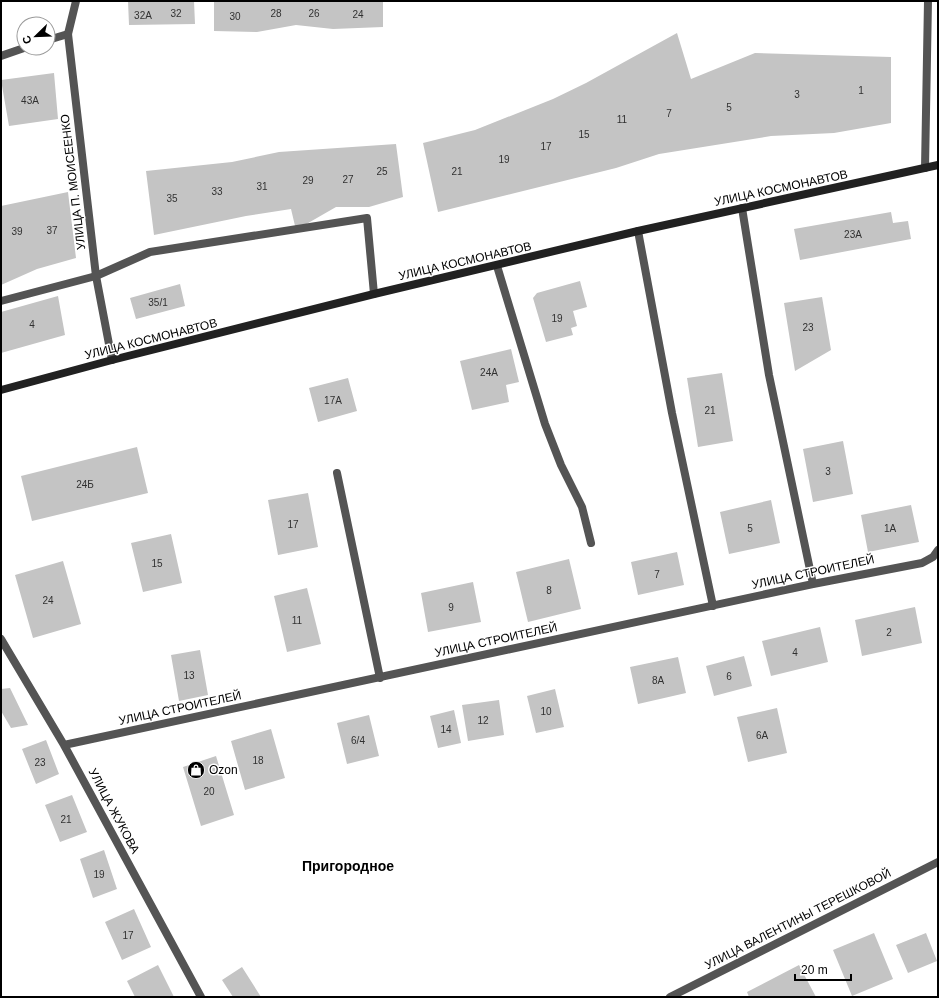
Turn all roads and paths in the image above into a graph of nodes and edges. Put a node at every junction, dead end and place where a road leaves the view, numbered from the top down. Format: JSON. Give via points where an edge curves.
{"nodes":[{"id":1,"x":76,"y":1,"type":"edge"},
{"id":2,"x":928,"y":1,"type":"edge"},
{"id":3,"x":68,"y":34,"type":"junction"},
{"id":4,"x":56,"y":38,"type":"edge"},
{"id":5,"x":16,"y":51,"type":"edge"},
{"id":6,"x":1,"y":56,"type":"edge"},
{"id":7,"x":938,"y":166,"type":"edge"},
{"id":8,"x":925,"y":168,"type":"junction"},
{"id":9,"x":742,"y":208,"type":"junction"},
{"id":10,"x":638,"y":231,"type":"junction"},
{"id":11,"x":497,"y":266,"type":"junction"},
{"id":12,"x":96,"y":276,"type":"junction"},
{"id":13,"x":374,"y":294,"type":"junction"},
{"id":14,"x":1,"y":301,"type":"edge"},
{"id":15,"x":112,"y":360,"type":"junction"},
{"id":16,"x":1,"y":390,"type":"edge"},
{"id":17,"x":337,"y":473,"type":"dead end"},
{"id":18,"x":591,"y":543,"type":"dead end"},
{"id":19,"x":938,"y":550,"type":"edge"},
{"id":20,"x":814,"y":584,"type":"junction"},
{"id":21,"x":713,"y":606,"type":"junction"},
{"id":22,"x":1,"y":640,"type":"edge"},
{"id":23,"x":380,"y":678,"type":"junction"},
{"id":24,"x":64,"y":745,"type":"junction"},
{"id":25,"x":938,"y":862,"type":"edge"},
{"id":26,"x":200,"y":997,"type":"edge"},
{"id":27,"x":670,"y":997,"type":"edge"}],
"edges":[{"from":1,"to":3,"type":"street","name":"УЛИЦА П. МОИСЕЕНКО"},
{"from":2,"to":8,"type":"street"},
{"from":3,"to":4,"type":"street"},
{"from":3,"to":12,"type":"street","name":"УЛИЦА П. МОИСЕЕНКО"},
{"from":5,"to":6,"type":"street"},
{"from":7,"to":8,"type":"street","name":"УЛИЦА КОСМОНАВТОВ"},
{"from":8,"to":9,"type":"street","name":"УЛИЦА КОСМОНАВТОВ"},
{"from":9,"to":10,"type":"street","name":"УЛИЦА КОСМОНАВТОВ"},
{"from":9,"to":20,"type":"street","via":[[769,375]]},
{"from":10,"to":11,"type":"street","name":"УЛИЦА КОСМОНАВТОВ"},
{"from":10,"to":21,"type":"street","via":[[672,413]]},
{"from":11,"to":13,"type":"street","name":"УЛИЦА КОСМОНАВТОВ"},
{"from":11,"to":18,"type":"street","via":[[545,424],[561,465],[582,507]]},
{"from":12,"to":13,"type":"street","via":[[150,252],[367,218]]},
{"from":12,"to":14,"type":"street"},
{"from":12,"to":15,"type":"street","name":"УЛИЦА П. МОИСЕЕНКО"},
{"from":13,"to":15,"type":"street","name":"УЛИЦА КОСМОНАВТОВ"},
{"from":15,"to":16,"type":"street","name":"УЛИЦА КОСМОНАВТОВ"},
{"from":17,"to":23,"type":"street"},
{"from":19,"to":20,"type":"street","name":"УЛИЦА СТРОИТЕЛЕЙ","via":[[933,558],[922,562]]},
{"from":20,"to":21,"type":"street","name":"УЛИЦА СТРОИТЕЛЕЙ"},
{"from":21,"to":23,"type":"street","name":"УЛИЦА СТРОИТЕЛЕЙ"},
{"from":22,"to":24,"type":"street","name":"УЛИЦА ЖУКОВА"},
{"from":23,"to":24,"type":"street","name":"УЛИЦА СТРОИТЕЛЕЙ"},
{"from":24,"to":26,"type":"street","name":"УЛИЦА ЖУКОВА"},
{"from":25,"to":27,"type":"street","name":"УЛИЦА ВАЛЕНТИНЫ ТЕРЕШКОВОЙ"}]}
